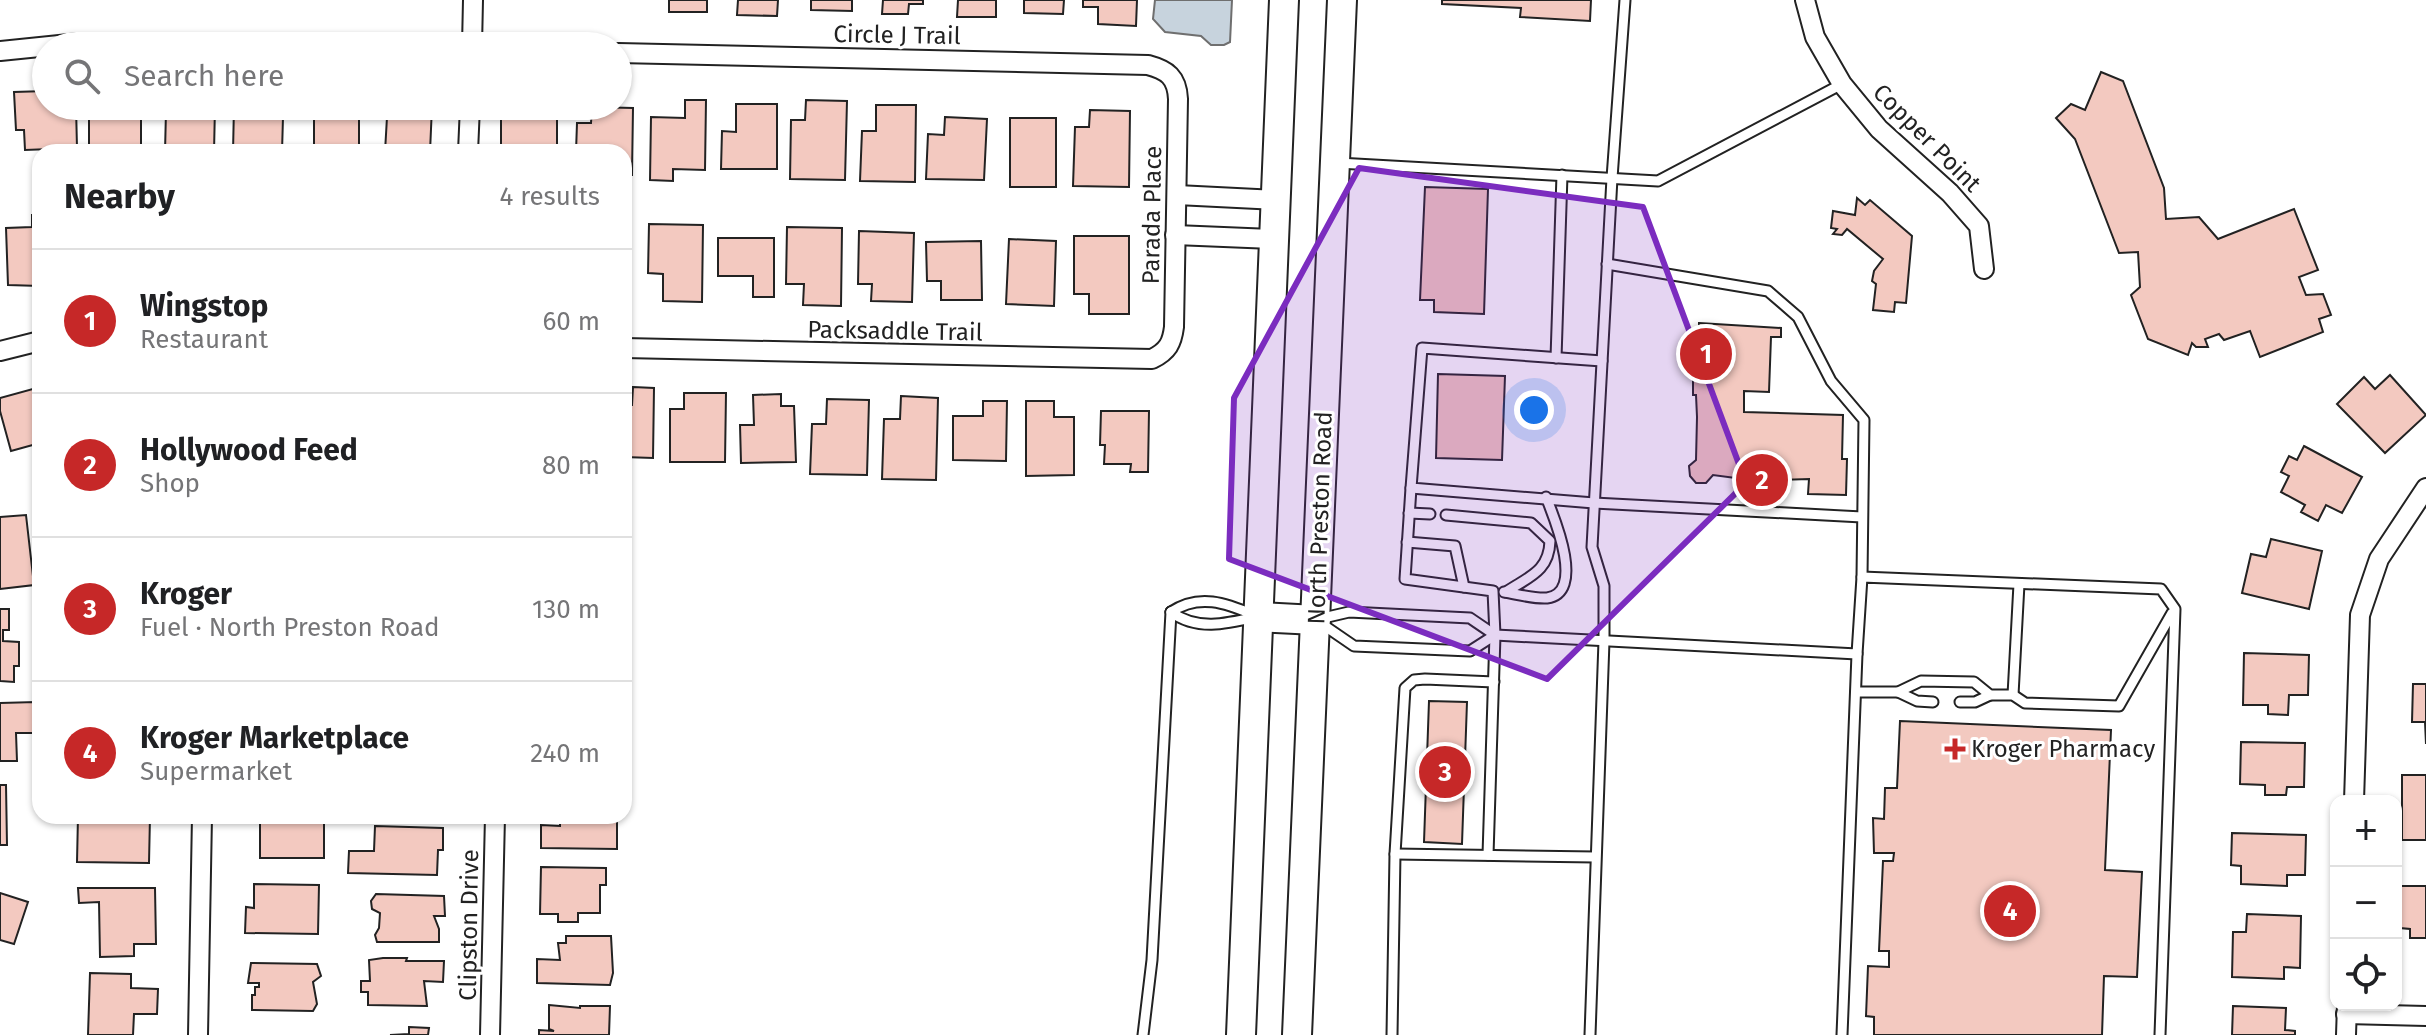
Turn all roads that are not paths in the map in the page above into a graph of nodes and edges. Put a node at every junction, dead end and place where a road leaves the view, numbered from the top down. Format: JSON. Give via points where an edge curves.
{"nodes":[{"id":1,"x":473,"y":0,"type":"edge"},
{"id":2,"x":1284,"y":0,"type":"edge"},
{"id":3,"x":1342,"y":0,"type":"edge"},
{"id":4,"x":1625,"y":0,"type":"edge"},
{"id":5,"x":1805,"y":0,"type":"edge"},
{"id":6,"x":472,"y":32,"type":"edge"},
{"id":7,"x":32,"y":48,"type":"edge"},
{"id":8,"x":0,"y":51,"type":"edge"},
{"id":9,"x":632,"y":53,"type":"edge"},
{"id":10,"x":1172,"y":76,"type":"joint"},
{"id":11,"x":1842,"y":84,"type":"junction"},
{"id":12,"x":469,"y":120,"type":"edge"},
{"id":13,"x":468,"y":144,"type":"edge"},
{"id":14,"x":1335,"y":163,"type":"junction"},
{"id":15,"x":1562,"y":175,"type":"junction"},
{"id":16,"x":1612,"y":178,"type":"junction"},
{"id":17,"x":1177,"y":195,"type":"junction"},
{"id":18,"x":1275,"y":200,"type":"junction"},
{"id":19,"x":1175,"y":235,"type":"junction"},
{"id":20,"x":1274,"y":239,"type":"junction"},
{"id":21,"x":1607,"y":264,"type":"junction"},
{"id":22,"x":1984,"y":269,"type":"dead end"},
{"id":23,"x":32,"y":343,"type":"edge"},
{"id":24,"x":632,"y":348,"type":"edge"},
{"id":25,"x":0,"y":351,"type":"edge"},
{"id":26,"x":1163,"y":353,"type":"joint"},
{"id":27,"x":1556,"y":358,"type":"junction"},
{"id":28,"x":1602,"y":361,"type":"junction"},
{"id":29,"x":1411,"y":488,"type":"junction"},
{"id":30,"x":2426,"y":488,"type":"edge"},
{"id":31,"x":1546,"y":497,"type":"junction"},
{"id":32,"x":1594,"y":503,"type":"junction"},
{"id":33,"x":1409,"y":513,"type":"junction"},
{"id":34,"x":1430,"y":514,"type":"dead end"},
{"id":35,"x":1446,"y":515,"type":"dead end"},
{"id":36,"x":1862,"y":517,"type":"junction"},
{"id":37,"x":1407,"y":542,"type":"junction"},
{"id":38,"x":1862,"y":577,"type":"junction"},
{"id":39,"x":2019,"y":584,"type":"junction"},
{"id":40,"x":1464,"y":587,"type":"junction"},
{"id":41,"x":1493,"y":591,"type":"junction"},
{"id":42,"x":1506,"y":592,"type":"junction"},
{"id":43,"x":2175,"y":609,"type":"junction"},
{"id":44,"x":1171,"y":612,"type":"junction"},
{"id":45,"x":1258,"y":617,"type":"junction"},
{"id":46,"x":1316,"y":620,"type":"junction"},
{"id":47,"x":1495,"y":635,"type":"junction"},
{"id":48,"x":1604,"y":641,"type":"junction"},
{"id":49,"x":1857,"y":654,"type":"junction"},
{"id":50,"x":1494,"y":682,"type":"junction"},
{"id":51,"x":1856,"y":692,"type":"junction"},
{"id":52,"x":1898,"y":692,"type":"junction"},
{"id":53,"x":1990,"y":695,"type":"junction"},
{"id":54,"x":2013,"y":695,"type":"junction"},
{"id":55,"x":1933,"y":702,"type":"dead end"},
{"id":56,"x":1960,"y":702,"type":"dead end"},
{"id":57,"x":2354,"y":795,"type":"edge"},
{"id":58,"x":202,"y":824,"type":"edge"},
{"id":59,"x":495,"y":824,"type":"edge"},
{"id":60,"x":1395,"y":854,"type":"junction"},
{"id":61,"x":1488,"y":855,"type":"junction"},
{"id":62,"x":1595,"y":857,"type":"junction"},
{"id":63,"x":2346,"y":1011,"type":"edge"},
{"id":64,"x":2369,"y":1011,"type":"edge"},
{"id":65,"x":2426,"y":1016,"type":"edge"},
{"id":66,"x":198,"y":1035,"type":"edge"},
{"id":67,"x":490,"y":1035,"type":"edge"},
{"id":68,"x":1143,"y":1035,"type":"edge"},
{"id":69,"x":1241,"y":1035,"type":"edge"},
{"id":70,"x":1297,"y":1035,"type":"edge"},
{"id":71,"x":1392,"y":1035,"type":"edge"},
{"id":72,"x":1590,"y":1035,"type":"edge"},
{"id":73,"x":1842,"y":1035,"type":"edge"},
{"id":74,"x":2160,"y":1035,"type":"edge"},
{"id":75,"x":2346,"y":1035,"type":"edge"}],
"edges":[{"from":1,"to":6,"type":"street"},
{"from":2,"to":18,"type":"main road"},
{"from":3,"to":14,"type":"main road","name":"North Preston Road"},
{"from":4,"to":16,"type":"lane"},
{"from":5,"to":11,"type":"street","name":"Copper Point","via":[[1815,37]]},
{"from":7,"to":8,"type":"street"},
{"from":9,"to":10,"type":"street","name":"Circle J Trail","via":[[1148,65]]},
{"from":10,"to":17,"type":"street","name":"Parada Place","via":[[1178,99]]},
{"from":11,"to":16,"type":"lane","via":[[1658,181]]},
{"from":11,"to":22,"type":"street","name":"Copper Point","via":[[1879,129],[1979,226]]},
{"from":12,"to":13,"type":"street"},
{"from":14,"to":15,"type":"lane"},
{"from":14,"to":46,"type":"main road","name":"North Preston Road"},
{"from":15,"to":16,"type":"lane"},
{"from":15,"to":27,"type":"lane"},
{"from":16,"to":21,"type":"lane"},
{"from":17,"to":18,"type":"street"},
{"from":17,"to":19,"type":"street","name":"Parada Place"},
{"from":18,"to":20,"type":"main road"},
{"from":19,"to":20,"type":"street"},
{"from":19,"to":26,"type":"street","name":"Parada Place","via":[[1174,327],[1172,343]]},
{"from":20,"to":45,"type":"main road"},
{"from":21,"to":28,"type":"lane"},
{"from":21,"to":36,"type":"lane","via":[[1768,291],[1798,317],[1831,381],[1864,420]]},
{"from":23,"to":25,"type":"street"},
{"from":24,"to":26,"type":"street","name":"Packsaddle Trail","via":[[1137,360]]},
{"from":27,"to":28,"type":"lane"},
{"from":27,"to":29,"type":"lane","via":[[1422,348]]},
{"from":28,"to":32,"type":"lane"},
{"from":29,"to":31,"type":"lane"},
{"from":29,"to":33,"type":"lane"},
{"from":30,"to":57,"type":"street","via":[[2379,559],[2360,615]]},
{"from":31,"to":32,"type":"lane"},
{"from":31,"to":42,"type":"lane","via":[[1561,536],[1565,583],[1547,598]]},
{"from":32,"to":36,"type":"lane"},
{"from":32,"to":48,"type":"lane","via":[[1592,547],[1604,586]]},
{"from":33,"to":34,"type":"lane"},
{"from":33,"to":37,"type":"lane"},
{"from":35,"to":42,"type":"lane","via":[[1531,523],[1550,541],[1542,568]]},
{"from":36,"to":38,"type":"lane"},
{"from":37,"to":40,"type":"lane","via":[[1455,546]]},
{"from":37,"to":40,"type":"lane","via":[[1405,579]]},
{"from":38,"to":39,"type":"lane"},
{"from":38,"to":49,"type":"lane"},
{"from":39,"to":43,"type":"lane","via":[[2161,589]]},
{"from":39,"to":54,"type":"lane"},
{"from":40,"to":41,"type":"lane"},
{"from":41,"to":42,"type":"lane"},
{"from":41,"to":47,"type":"lane"},
{"from":43,"to":54,"type":"lane","via":[[2119,706],[2025,703]]},
{"from":43,"to":74,"type":"lane"},
{"from":44,"to":45,"type":"lane","via":[[1186,622],[1224,624]]},
{"from":44,"to":45,"type":"lane","via":[[1186,601],[1225,603]]},
{"from":44,"to":68,"type":"lane","via":[[1152,960]]},
{"from":45,"to":46,"type":"main road"},
{"from":45,"to":69,"type":"main road"},
{"from":46,"to":47,"type":"lane","via":[[1349,612],[1470,618]]},
{"from":46,"to":47,"type":"lane","via":[[1354,646],[1470,651]]},
{"from":46,"to":70,"type":"main road","name":"North Preston Road"},
{"from":47,"to":48,"type":"lane"},
{"from":47,"to":50,"type":"lane"},
{"from":48,"to":49,"type":"lane"},
{"from":48,"to":62,"type":"lane"},
{"from":49,"to":51,"type":"lane"},
{"from":50,"to":60,"type":"lane","via":[[1425,679],[1405,688]]},
{"from":50,"to":61,"type":"lane"},
{"from":51,"to":52,"type":"lane"},
{"from":51,"to":73,"type":"lane"},
{"from":52,"to":53,"type":"lane","via":[[1921,681],[1974,682]]},
{"from":52,"to":55,"type":"lane"},
{"from":53,"to":54,"type":"lane"},
{"from":53,"to":56,"type":"lane"},
{"from":58,"to":66,"type":"street"},
{"from":59,"to":67,"type":"street","name":"Clipston Drive"},
{"from":60,"to":61,"type":"lane"},
{"from":60,"to":71,"type":"lane"},
{"from":61,"to":62,"type":"lane"},
{"from":62,"to":72,"type":"lane"},
{"from":63,"to":75,"type":"street"},
{"from":64,"to":65,"type":"street"}]}
